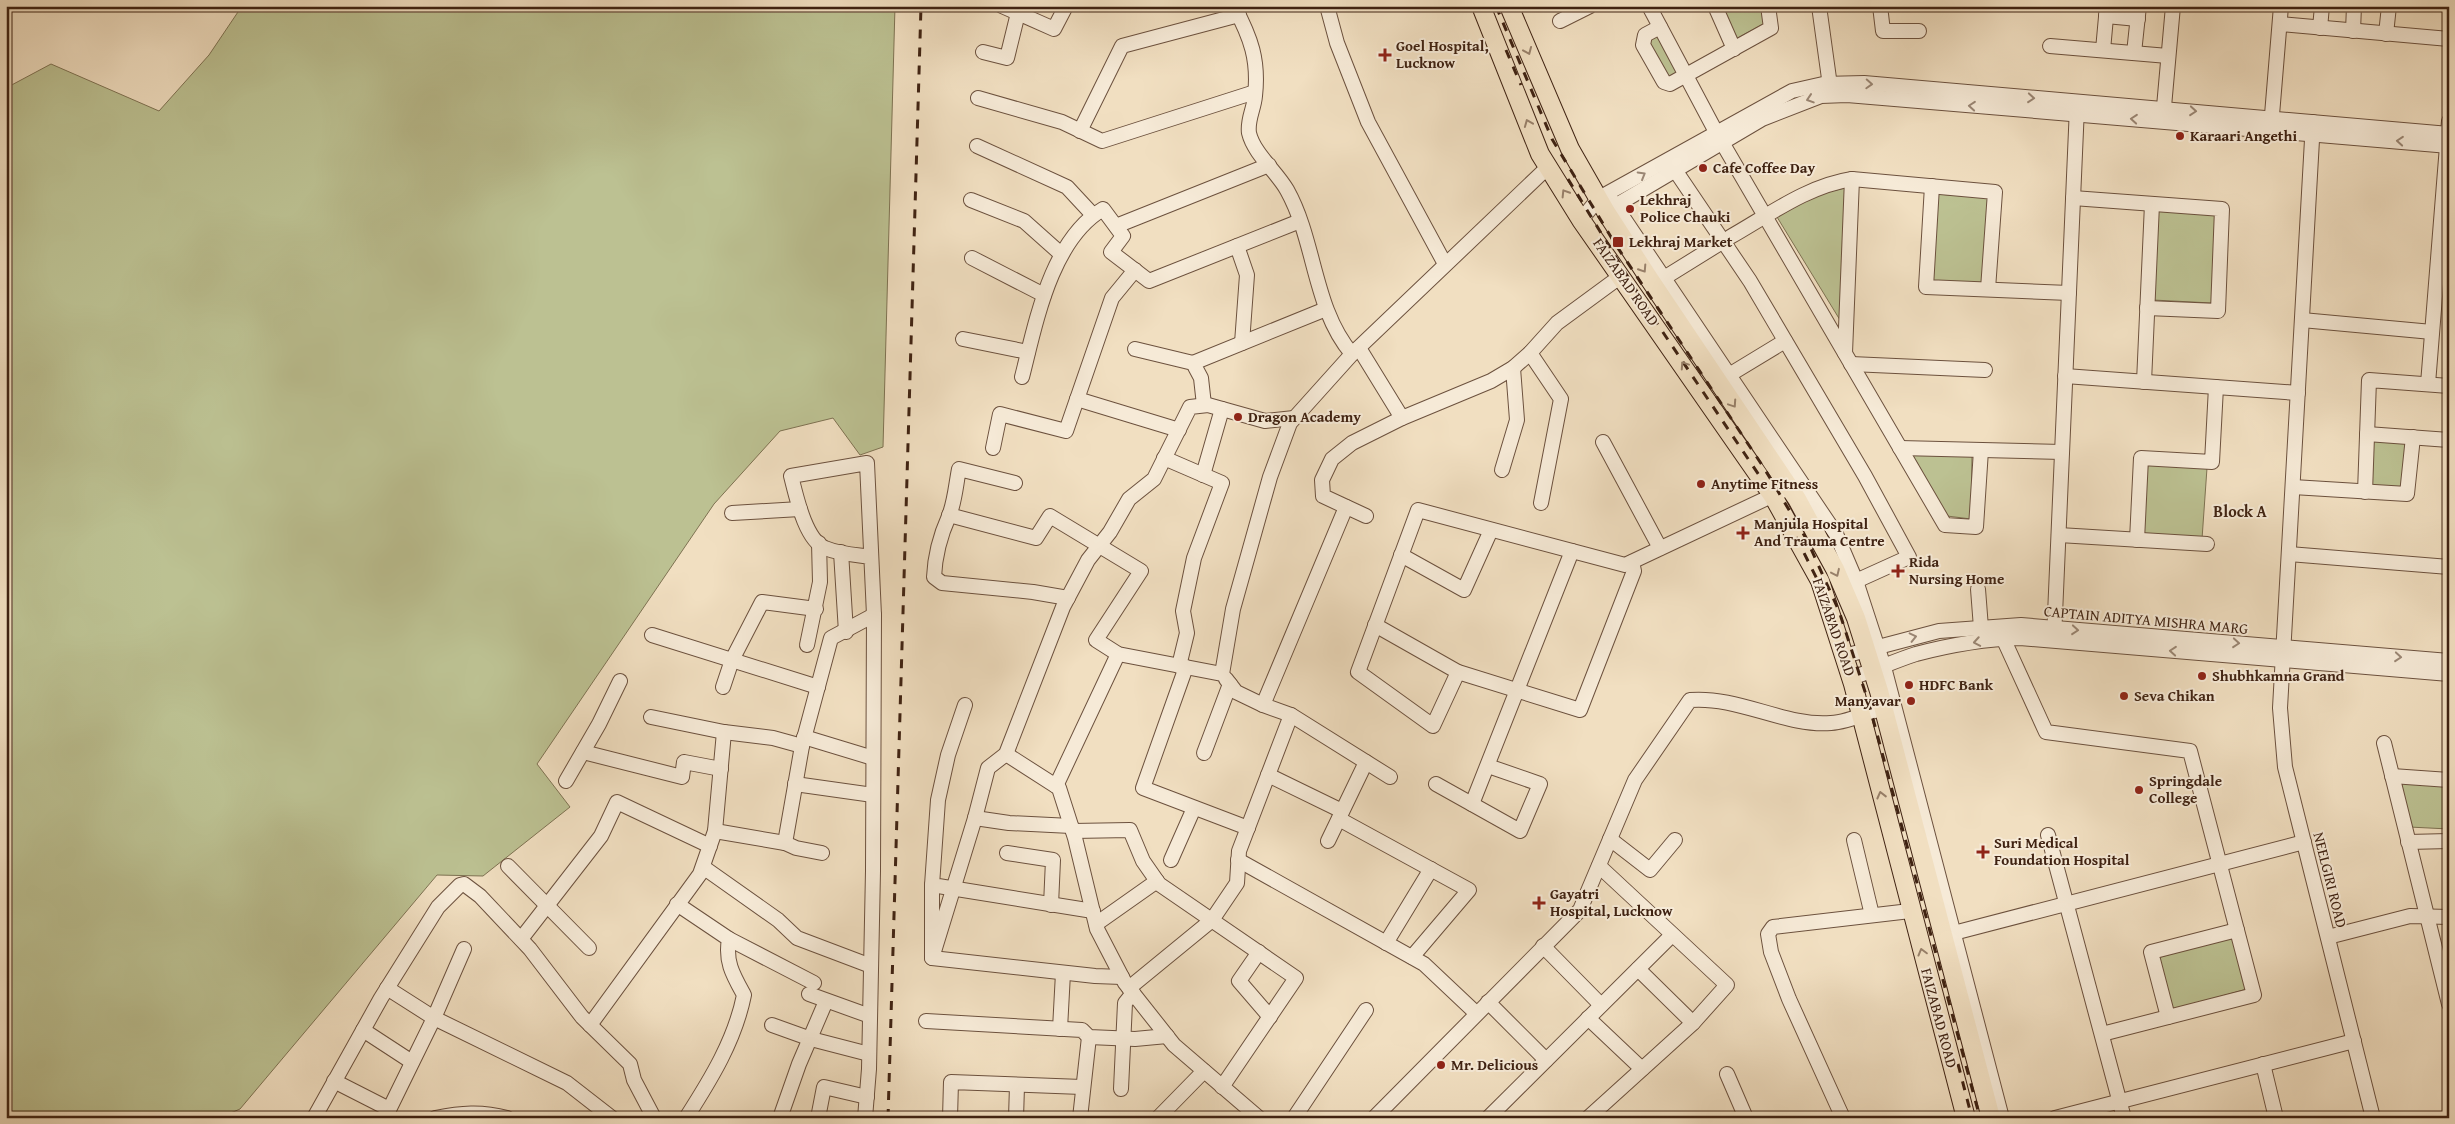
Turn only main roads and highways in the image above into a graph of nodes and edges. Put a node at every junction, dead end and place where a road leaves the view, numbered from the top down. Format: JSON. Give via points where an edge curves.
{"nodes":[{"id":1,"x":1481,"y":6,"type":"edge"},
{"id":2,"x":1509,"y":6,"type":"edge"},
{"id":3,"x":1966,"y":1118,"type":"edge"},
{"id":4,"x":1991,"y":1118,"type":"edge"}],
"edges":[{"from":3,"to":1,"type":"main road","name":"FAIZABAD ROAD","one_way":true,"via":[[1851,678],[1820,581],[1773,496],[1581,220],[1540,154]]},
{"from":2,"to":4,"type":"main road","name":"FAIZABAD ROAD","one_way":true,"via":[[1570,149],[1789,487],[1835,570],[1872,647],[1879,669],[1883,708],[1948,934]]}]}
